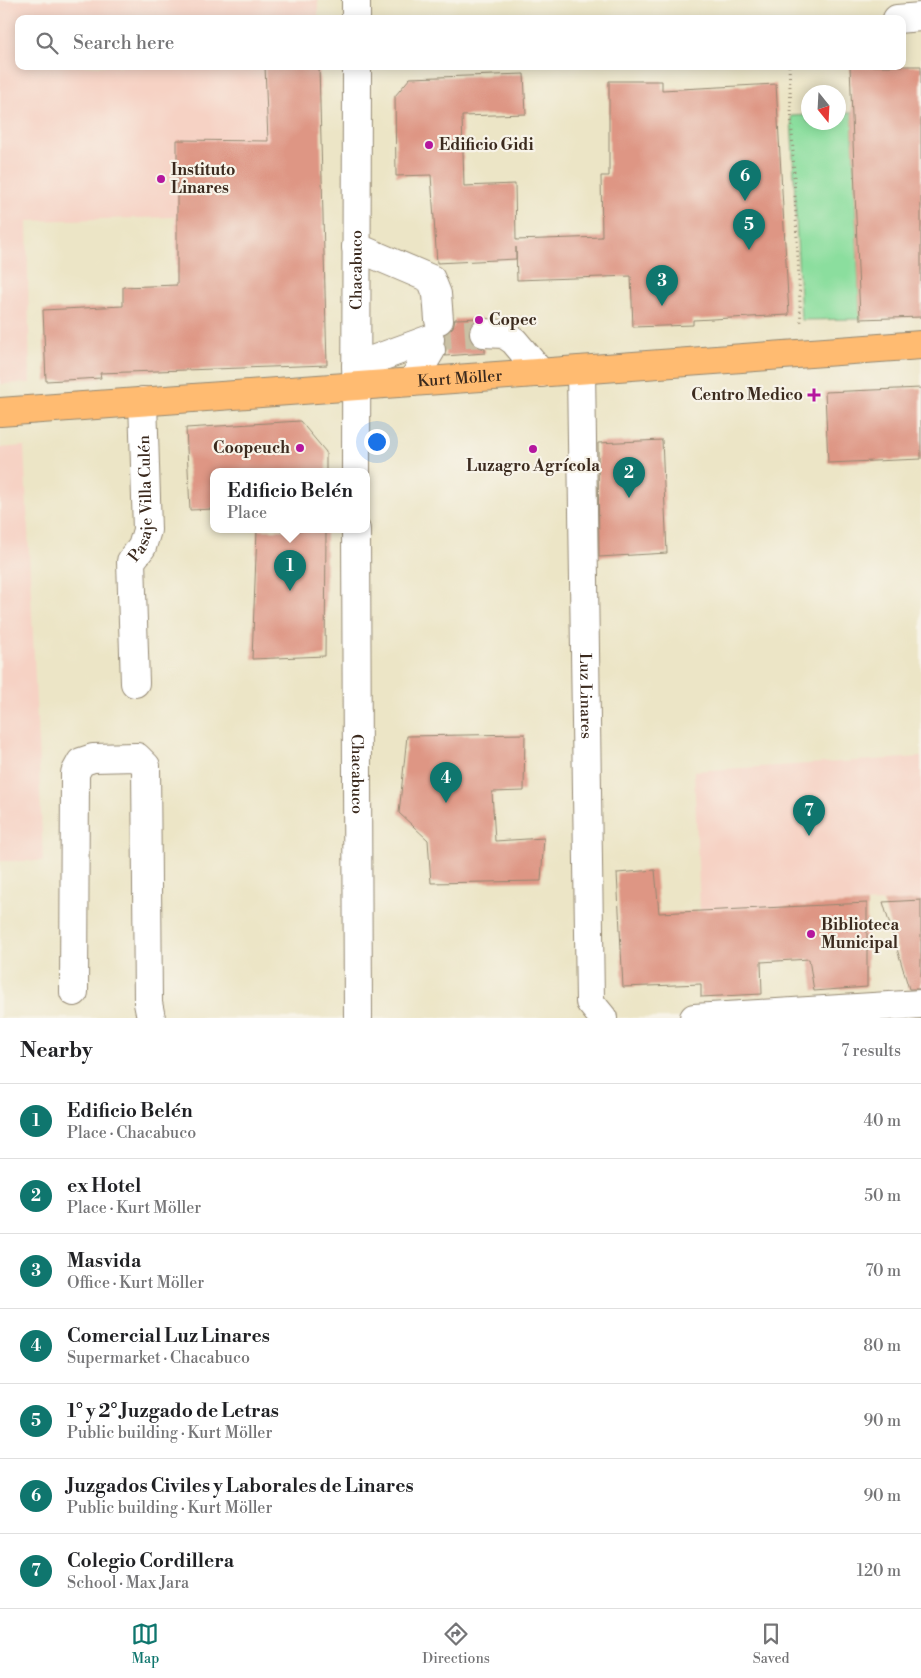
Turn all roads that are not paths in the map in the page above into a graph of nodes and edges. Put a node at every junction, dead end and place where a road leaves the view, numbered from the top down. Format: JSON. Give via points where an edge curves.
{"nodes":[{"id":1,"x":356,"y":0,"type":"edge"},
{"id":2,"x":356,"y":15,"type":"edge"},
{"id":3,"x":921,"y":17,"type":"edge"},
{"id":4,"x":906,"y":18,"type":"edge"},
{"id":5,"x":356,"y":70,"type":"edge"},
{"id":6,"x":356,"y":247,"type":"junction"},
{"id":7,"x":484,"y":333,"type":"tunnel mouth"},
{"id":8,"x":433,"y":336,"type":"junction"},
{"id":9,"x":921,"y":345,"type":"edge"},
{"id":10,"x":581,"y":370,"type":"junction"},
{"id":11,"x":541,"y":373,"type":"junction"},
{"id":12,"x":356,"y":376,"type":"junction"},
{"id":13,"x":412,"y":382,"type":"junction"},
{"id":14,"x":143,"y":402,"type":"junction"},
{"id":15,"x":0,"y":412,"type":"edge"},
{"id":16,"x":356,"y":468,"type":"edge"},
{"id":17,"x":356,"y":533,"type":"edge"},
{"id":18,"x":136,"y":684,"type":"dead end"},
{"id":19,"x":74,"y":992,"type":"dead end"},
{"id":20,"x":921,"y":1004,"type":"edge"},
{"id":21,"x":151,"y":1018,"type":"edge"},
{"id":22,"x":358,"y":1018,"type":"edge"},
{"id":23,"x":603,"y":1018,"type":"edge"},
{"id":24,"x":694,"y":1018,"type":"edge"}],
"edges":[{"from":1,"to":2,"type":"street"},
{"from":3,"to":4,"type":"street"},
{"from":5,"to":6,"type":"street","name":"Chacabuco"},
{"from":6,"to":8,"type":"street","via":[[430,279],[437,294]]},
{"from":6,"to":12,"type":"street","name":"Chacabuco"},
{"from":7,"to":11,"type":"street","via":[[504,334],[514,341]]},
{"from":8,"to":12,"type":"street"},
{"from":8,"to":13,"type":"street"},
{"from":9,"to":10,"type":"main road","name":"Kurt Möller"},
{"from":10,"to":11,"type":"main road","name":"Kurt Möller"},
{"from":10,"to":23,"type":"street","name":"Luz Linares","via":[[590,1002]]},
{"from":11,"to":13,"type":"main road","name":"Kurt Möller"},
{"from":12,"to":13,"type":"main road","name":"Kurt Möller"},
{"from":12,"to":14,"type":"main road","name":"Kurt Möller"},
{"from":12,"to":16,"type":"street","name":"Chacabuco"},
{"from":14,"to":15,"type":"main road","name":"Kurt Möller"},
{"from":14,"to":18,"type":"street","name":"Pasaje Villa Culén","via":[[147,530],[142,547],[131,561]]},
{"from":17,"to":22,"type":"street","name":"Chacabuco"},
{"from":19,"to":21,"type":"street","via":[[75,773],[81,762],[93,758],[137,757],[146,766],[148,1003]]},
{"from":20,"to":24,"type":"street"}]}
